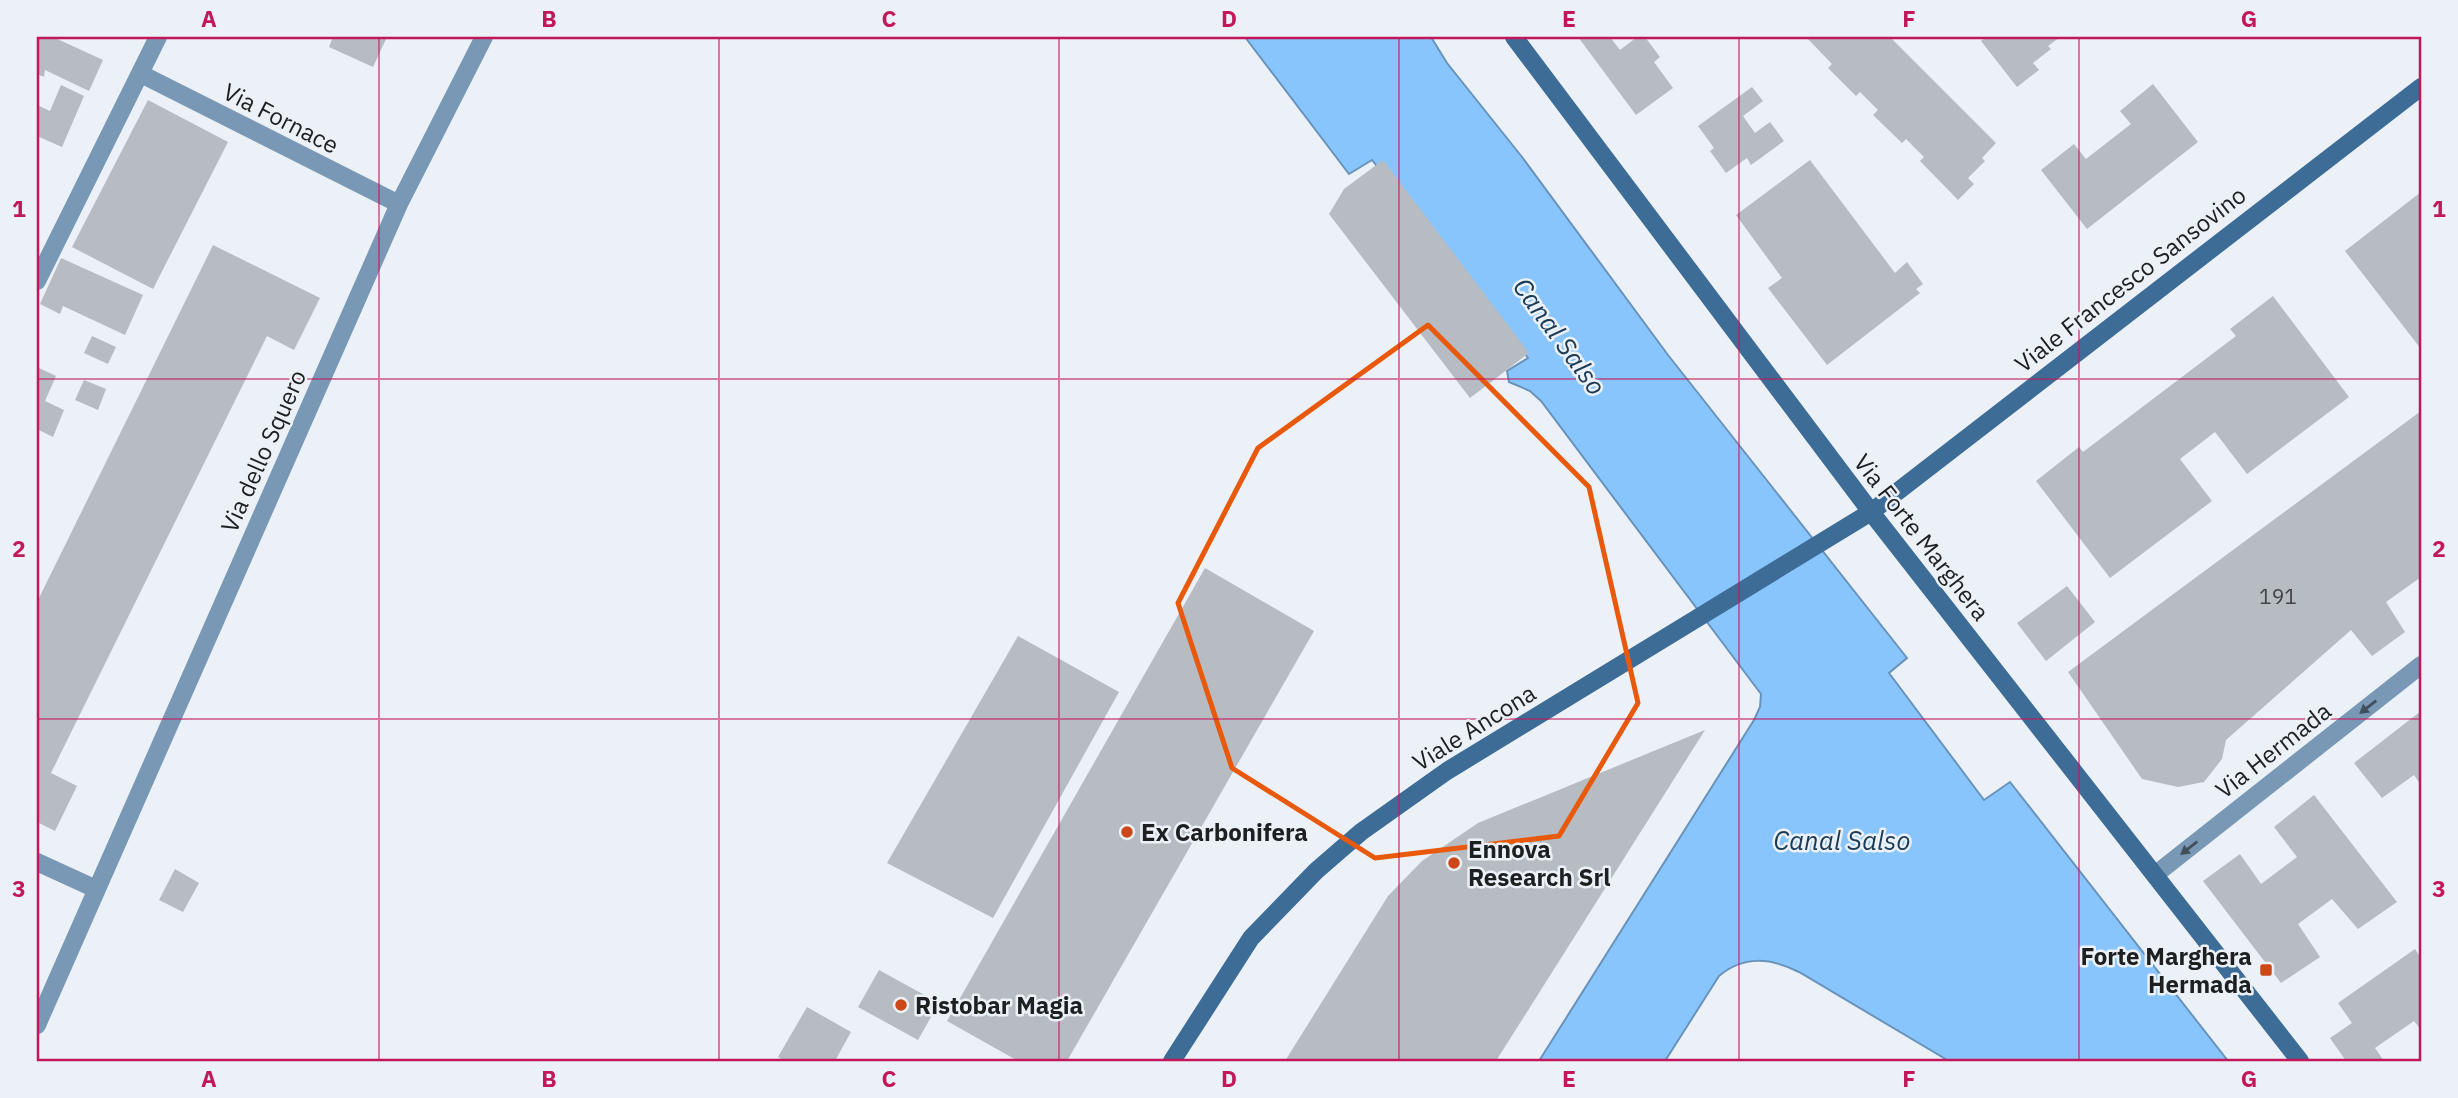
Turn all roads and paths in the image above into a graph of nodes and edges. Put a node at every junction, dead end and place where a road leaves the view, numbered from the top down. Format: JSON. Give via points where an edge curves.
{"nodes":[{"id":1,"x":158,"y":37,"type":"edge"},
{"id":2,"x":484,"y":37,"type":"edge"},
{"id":3,"x":1514,"y":37,"type":"edge"},
{"id":4,"x":141,"y":74,"type":"junction"},
{"id":5,"x":2421,"y":87,"type":"edge"},
{"id":6,"x":399,"y":204,"type":"junction"},
{"id":7,"x":37,"y":281,"type":"edge"},
{"id":8,"x":1871,"y":512,"type":"junction"},
{"id":9,"x":2421,"y":665,"type":"edge"},
{"id":10,"x":37,"y":862,"type":"edge"},
{"id":11,"x":2156,"y":874,"type":"junction"},
{"id":12,"x":96,"y":889,"type":"junction"},
{"id":13,"x":37,"y":1025,"type":"edge"},
{"id":14,"x":1172,"y":1061,"type":"edge"},
{"id":15,"x":2300,"y":1061,"type":"edge"}],
"edges":[{"from":1,"to":4,"type":"street"},
{"from":2,"to":6,"type":"street","name":"Via dello Squero"},
{"from":3,"to":8,"type":"street","name":"Via Forte Marghera"},
{"from":4,"to":6,"type":"street","name":"Via Fornace"},
{"from":4,"to":7,"type":"street"},
{"from":5,"to":8,"type":"street","name":"Viale Francesco Sansovino"},
{"from":6,"to":12,"type":"street","name":"Via dello Squero"},
{"from":8,"to":11,"type":"street","name":"Via Forte Marghera"},
{"from":8,"to":14,"type":"street","name":"Viale Ancona","via":[[1447,771],[1361,832],[1315,871],[1251,938]]},
{"from":9,"to":11,"type":"street","name":"Via Hermada","one_way":true},
{"from":10,"to":12,"type":"street"},
{"from":11,"to":15,"type":"street","name":"Via Forte Marghera"},
{"from":12,"to":13,"type":"street","name":"Via dello Squero"}]}
